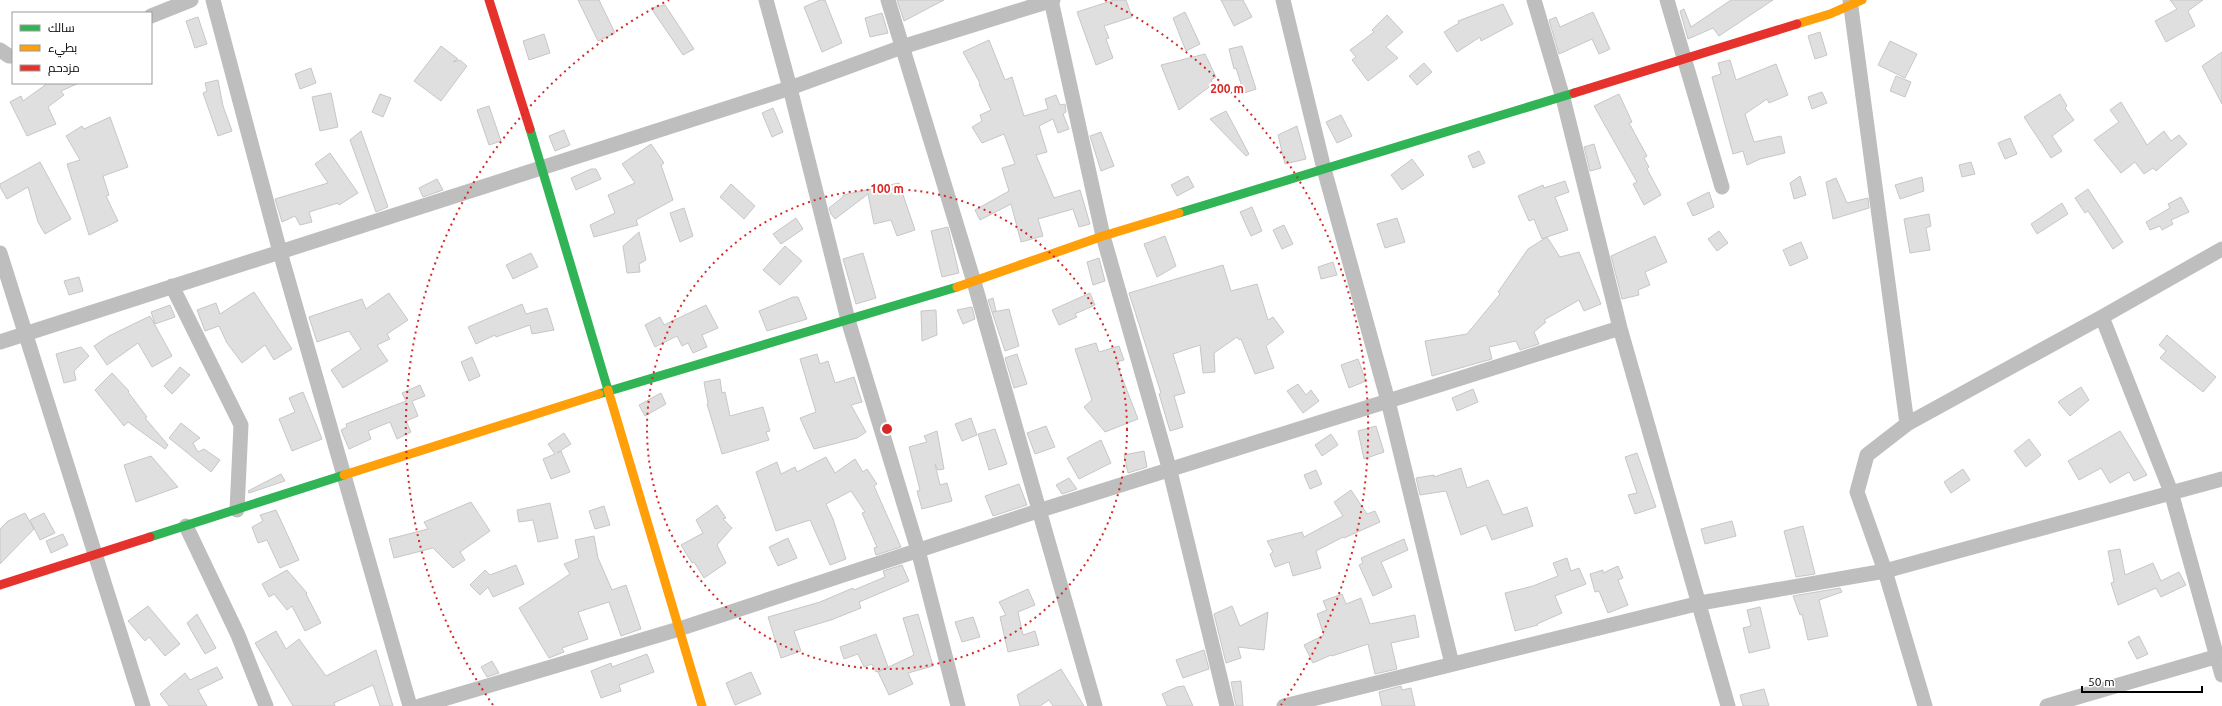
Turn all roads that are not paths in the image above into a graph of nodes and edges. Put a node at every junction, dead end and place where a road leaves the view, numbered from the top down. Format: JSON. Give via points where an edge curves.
{"nodes":[{"id":1,"x":191,"y":0,"type":"edge"},
{"id":2,"x":213,"y":0,"type":"edge"},
{"id":3,"x":489,"y":0,"type":"edge"},
{"id":4,"x":766,"y":0,"type":"edge"},
{"id":5,"x":888,"y":0,"type":"edge"},
{"id":6,"x":1052,"y":0,"type":"edge"},
{"id":7,"x":1282,"y":0,"type":"edge"},
{"id":8,"x":1534,"y":0,"type":"edge"},
{"id":9,"x":1667,"y":0,"type":"edge"},
{"id":10,"x":1855,"y":2,"type":"edge"},
{"id":11,"x":152,"y":16,"type":"edge"},
{"id":12,"x":902,"y":47,"type":"junction"},
{"id":13,"x":0,"y":50,"type":"edge"},
{"id":14,"x":12,"y":56,"type":"edge"},
{"id":15,"x":1684,"y":60,"type":"junction"},
{"id":16,"x":790,"y":88,"type":"junction"},
{"id":17,"x":1563,"y":98,"type":"junction"},
{"id":18,"x":542,"y":166,"type":"junction"},
{"id":19,"x":1324,"y":169,"type":"junction"},
{"id":20,"x":1722,"y":187,"type":"dead end"},
{"id":21,"x":1103,"y":236,"type":"junction"},
{"id":22,"x":2222,"y":249,"type":"edge"},
{"id":23,"x":280,"y":252,"type":"junction"},
{"id":24,"x":0,"y":253,"type":"edge"},
{"id":25,"x":974,"y":282,"type":"junction"},
{"id":26,"x":172,"y":286,"type":"junction"},
{"id":27,"x":2102,"y":317,"type":"junction"},
{"id":28,"x":848,"y":320,"type":"junction"},
{"id":29,"x":1620,"y":328,"type":"junction"},
{"id":30,"x":26,"y":333,"type":"junction"},
{"id":31,"x":0,"y":342,"type":"edge"},
{"id":32,"x":609,"y":391,"type":"junction"},
{"id":33,"x":1388,"y":401,"type":"junction"},
{"id":34,"x":1907,"y":424,"type":"junction"},
{"id":35,"x":1170,"y":471,"type":"junction"},
{"id":36,"x":344,"y":474,"type":"junction"},
{"id":37,"x":2222,"y":478,"type":"edge"},
{"id":38,"x":2171,"y":492,"type":"junction"},
{"id":39,"x":237,"y":510,"type":"junction"},
{"id":40,"x":1041,"y":510,"type":"junction"},
{"id":41,"x":186,"y":526,"type":"junction"},
{"id":42,"x":918,"y":550,"type":"junction"},
{"id":43,"x":96,"y":556,"type":"junction"},
{"id":44,"x":1884,"y":571,"type":"junction"},
{"id":45,"x":0,"y":585,"type":"edge"},
{"id":46,"x":1700,"y":603,"type":"junction"},
{"id":47,"x":679,"y":628,"type":"junction"},
{"id":48,"x":2219,"y":656,"type":"edge"},
{"id":49,"x":1452,"y":664,"type":"junction"},
{"id":50,"x":2222,"y":675,"type":"edge"},
{"id":51,"x":143,"y":706,"type":"edge"},
{"id":52,"x":266,"y":706,"type":"edge"},
{"id":53,"x":410,"y":706,"type":"edge"},
{"id":54,"x":420,"y":706,"type":"edge"},
{"id":55,"x":702,"y":706,"type":"edge"},
{"id":56,"x":958,"y":706,"type":"edge"},
{"id":57,"x":1095,"y":706,"type":"edge"},
{"id":58,"x":1227,"y":706,"type":"edge"},
{"id":59,"x":1284,"y":706,"type":"edge"},
{"id":60,"x":1728,"y":706,"type":"edge"},
{"id":61,"x":1925,"y":706,"type":"edge"},
{"id":62,"x":2047,"y":706,"type":"edge"}],
"edges":[{"from":1,"to":11,"type":"street"},
{"from":2,"to":23,"type":"street"},
{"from":3,"to":18,"type":"main road"},
{"from":4,"to":16,"type":"street"},
{"from":5,"to":12,"type":"street"},
{"from":6,"to":12,"type":"street"},
{"from":6,"to":21,"type":"street"},
{"from":7,"to":19,"type":"street"},
{"from":8,"to":17,"type":"street"},
{"from":9,"to":15,"type":"street"},
{"from":10,"to":15,"type":"main road","via":[[1830,14]]},
{"from":10,"to":34,"type":"street"},
{"from":12,"to":16,"type":"street"},
{"from":12,"to":25,"type":"street"},
{"from":13,"to":14,"type":"street"},
{"from":15,"to":17,"type":"main road"},
{"from":15,"to":20,"type":"street"},
{"from":16,"to":18,"type":"street"},
{"from":16,"to":28,"type":"street"},
{"from":17,"to":19,"type":"main road"},
{"from":17,"to":29,"type":"street"},
{"from":18,"to":23,"type":"street"},
{"from":18,"to":32,"type":"main road"},
{"from":19,"to":21,"type":"main road"},
{"from":19,"to":33,"type":"street"},
{"from":21,"to":25,"type":"main road"},
{"from":21,"to":35,"type":"street"},
{"from":22,"to":27,"type":"street"},
{"from":23,"to":26,"type":"street"},
{"from":23,"to":36,"type":"street"},
{"from":24,"to":30,"type":"street"},
{"from":25,"to":28,"type":"main road"},
{"from":25,"to":40,"type":"street"},
{"from":26,"to":30,"type":"street"},
{"from":26,"to":39,"type":"street","via":[[241,425]]},
{"from":27,"to":34,"type":"street"},
{"from":27,"to":38,"type":"street"},
{"from":28,"to":32,"type":"main road"},
{"from":28,"to":42,"type":"street"},
{"from":29,"to":33,"type":"street"},
{"from":29,"to":46,"type":"street"},
{"from":30,"to":31,"type":"street"},
{"from":30,"to":43,"type":"street"},
{"from":32,"to":36,"type":"main road"},
{"from":32,"to":47,"type":"main road"},
{"from":33,"to":35,"type":"street"},
{"from":33,"to":49,"type":"street"},
{"from":34,"to":44,"type":"street","via":[[1867,455],[1857,492]]},
{"from":35,"to":40,"type":"street"},
{"from":35,"to":58,"type":"street"},
{"from":36,"to":39,"type":"main road"},
{"from":36,"to":53,"type":"street"},
{"from":37,"to":38,"type":"street"},
{"from":38,"to":44,"type":"street"},
{"from":38,"to":48,"type":"street"},
{"from":39,"to":41,"type":"main road"},
{"from":40,"to":42,"type":"street"},
{"from":40,"to":57,"type":"street"},
{"from":41,"to":43,"type":"main road"},
{"from":41,"to":52,"type":"street","via":[[238,635]]},
{"from":42,"to":47,"type":"street"},
{"from":42,"to":56,"type":"street"},
{"from":43,"to":45,"type":"main road"},
{"from":43,"to":51,"type":"street"},
{"from":44,"to":46,"type":"street"},
{"from":44,"to":61,"type":"street"},
{"from":46,"to":49,"type":"street"},
{"from":46,"to":60,"type":"street"},
{"from":47,"to":54,"type":"street"},
{"from":47,"to":55,"type":"main road"},
{"from":48,"to":50,"type":"street"},
{"from":48,"to":62,"type":"street"},
{"from":49,"to":59,"type":"street"}]}
